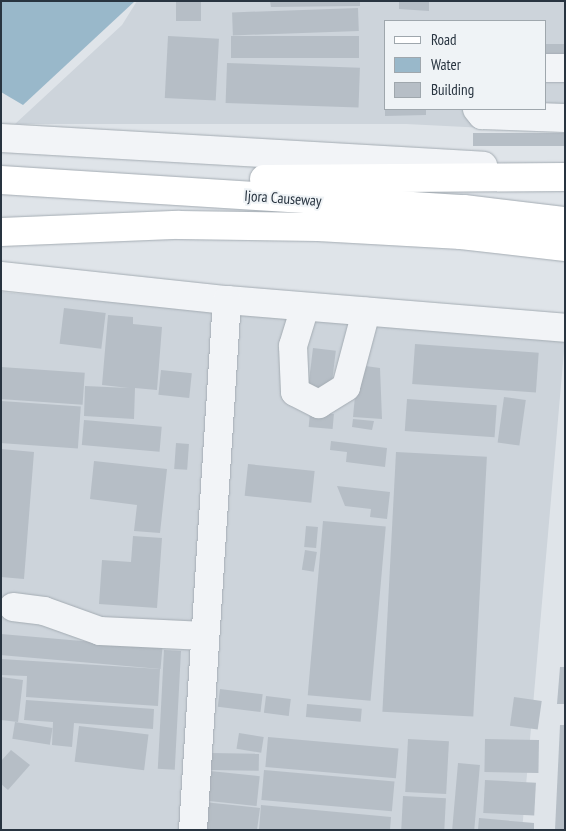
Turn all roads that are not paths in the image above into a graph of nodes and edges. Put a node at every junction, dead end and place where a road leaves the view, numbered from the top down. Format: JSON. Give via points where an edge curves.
{"nodes":[{"id":1,"x":546,"y":68,"type":"edge"},
{"id":2,"x":565,"y":68,"type":"edge"},
{"id":3,"x":478,"y":110,"type":"edge"},
{"id":4,"x":565,"y":118,"type":"edge"},
{"id":5,"x":1,"y":138,"type":"edge"},
{"id":6,"x":565,"y":172,"type":"edge"},
{"id":7,"x":565,"y":177,"type":"edge"},
{"id":8,"x":1,"y":180,"type":"edge"},
{"id":9,"x":151,"y":189,"type":"junction"},
{"id":10,"x":565,"y":221,"type":"edge"},
{"id":11,"x":462,"y":222,"type":"junction"},
{"id":12,"x":1,"y":232,"type":"edge"},
{"id":13,"x":565,"y":248,"type":"edge"},
{"id":14,"x":1,"y":276,"type":"edge"},
{"id":15,"x":226,"y":300,"type":"junction"},
{"id":16,"x":305,"y":308,"type":"junction"},
{"id":17,"x":366,"y":312,"type":"junction"},
{"id":18,"x":565,"y":328,"type":"edge"},
{"id":19,"x":13,"y":607,"type":"dead end"},
{"id":20,"x":205,"y":636,"type":"junction"},
{"id":21,"x":193,"y":830,"type":"edge"}],
"edges":[{"from":1,"to":2,"type":"street"},
{"from":3,"to":4,"type":"street","via":[[482,115]]},
{"from":5,"to":6,"type":"street"},
{"from":7,"to":9,"type":"main road","via":[[212,179]]},
{"from":8,"to":9,"type":"main road","name":"Ijora Causeway"},
{"from":9,"to":11,"type":"main road","name":"Ijora Causeway"},
{"from":10,"to":11,"type":"main road","name":"Ijora Causeway"},
{"from":11,"to":12,"type":"main road","name":"Ijora Causeway","via":[[179,225]]},
{"from":11,"to":13,"type":"main road","name":"Ijora Causeway"},
{"from":14,"to":15,"type":"street"},
{"from":15,"to":16,"type":"street"},
{"from":15,"to":20,"type":"street"},
{"from":16,"to":17,"type":"street"},
{"from":16,"to":17,"type":"street","via":[[292,346],[295,392],[319,404],[346,387]]},
{"from":17,"to":18,"type":"street"},
{"from":19,"to":20,"type":"street","via":[[44,611],[100,631]]},
{"from":20,"to":21,"type":"street"}]}
